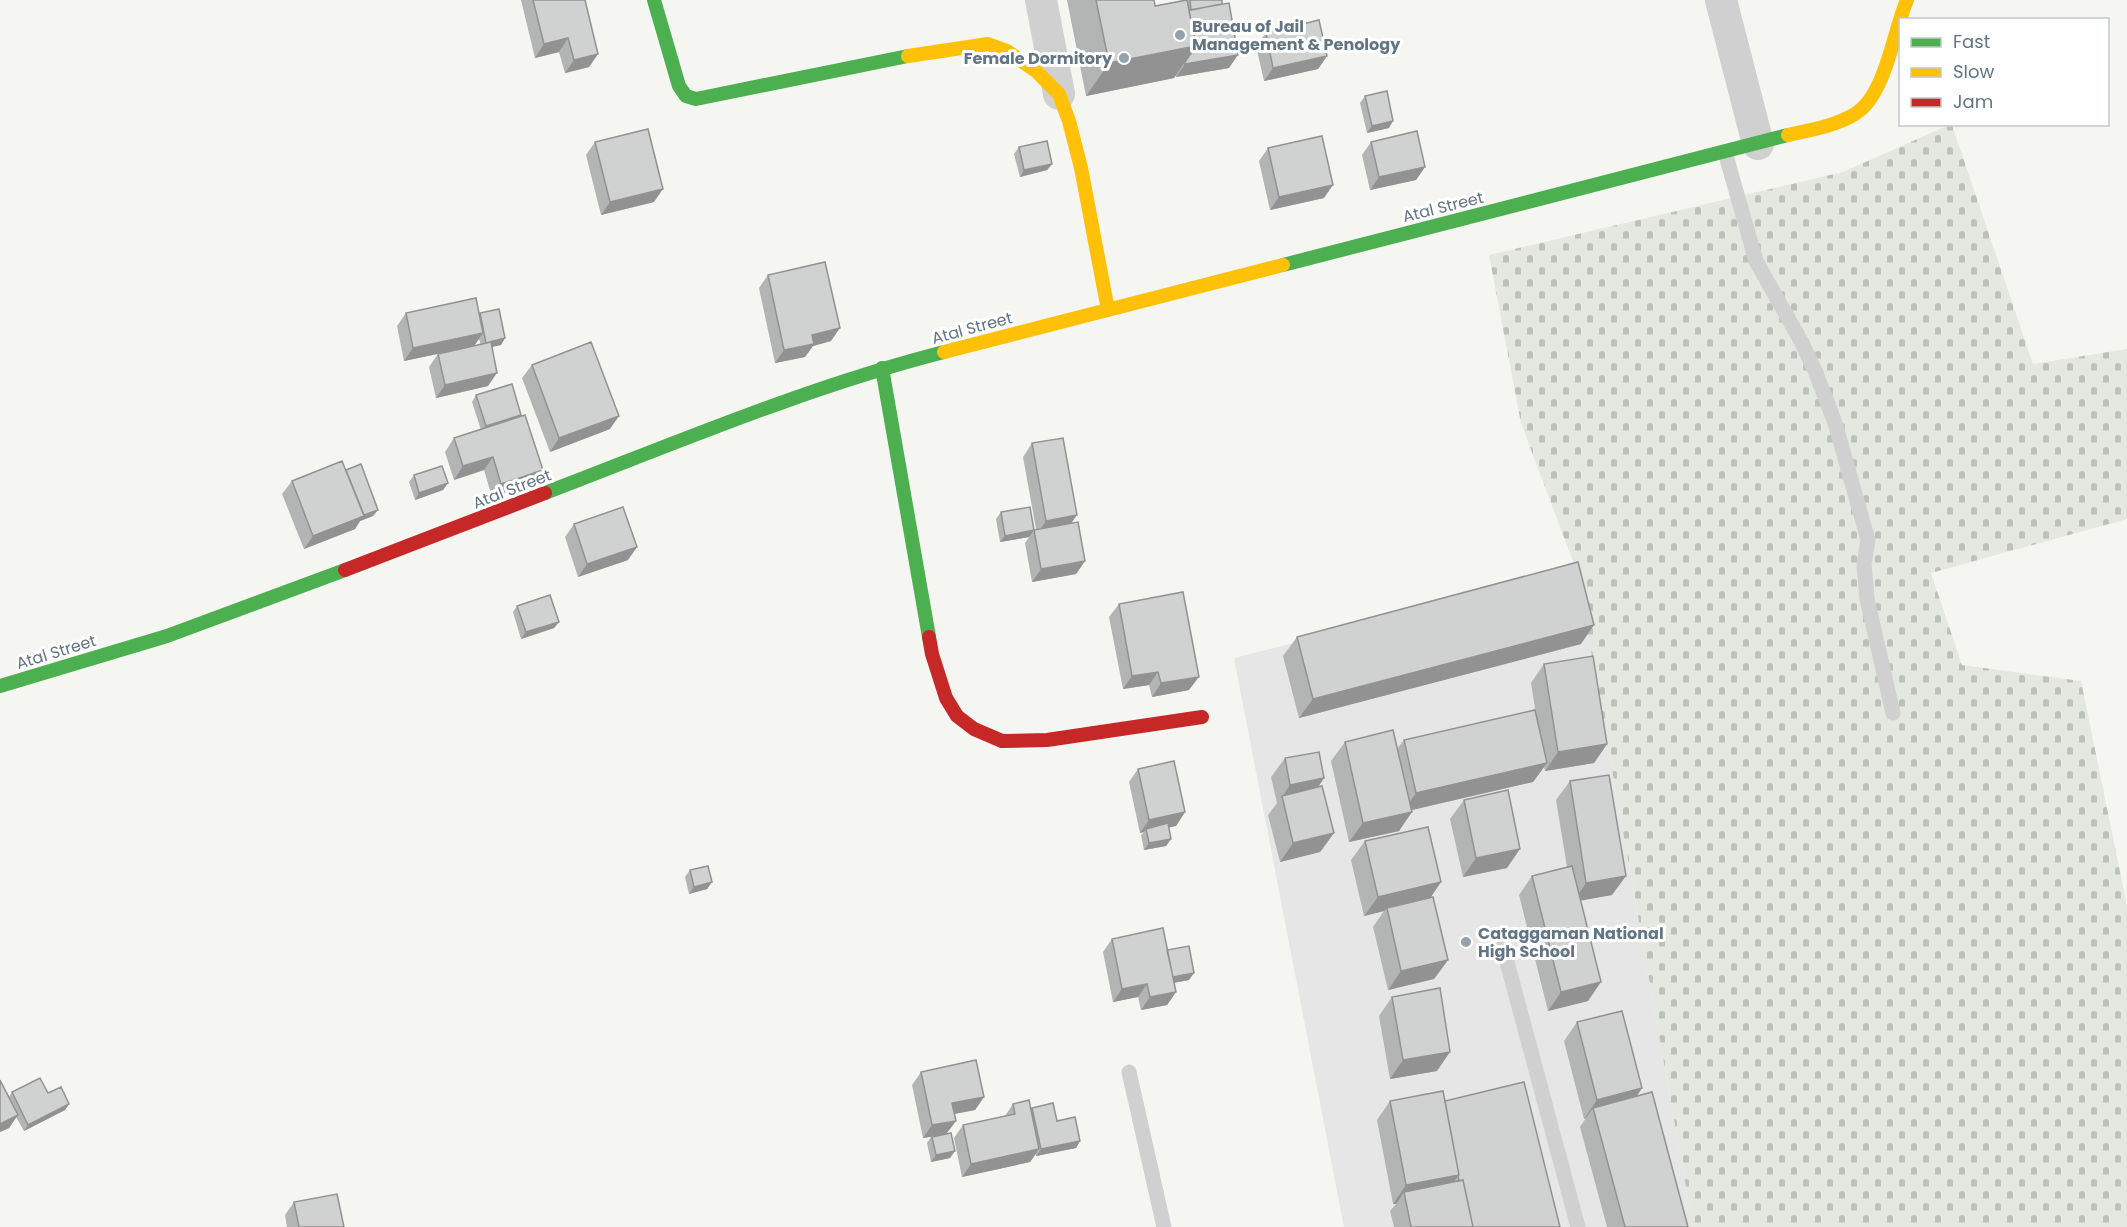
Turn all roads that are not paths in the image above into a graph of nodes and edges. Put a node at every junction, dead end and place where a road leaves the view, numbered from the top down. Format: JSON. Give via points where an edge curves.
{"nodes":[{"id":1,"x":654,"y":0,"type":"edge"},
{"id":2,"x":1041,"y":0,"type":"edge"},
{"id":3,"x":1721,"y":0,"type":"edge"},
{"id":4,"x":1907,"y":0,"type":"edge"},
{"id":5,"x":1059,"y":94,"type":"junction"},
{"id":6,"x":1758,"y":144,"type":"junction"},
{"id":7,"x":1725,"y":152,"type":"junction"},
{"id":8,"x":1108,"y":309,"type":"junction"},
{"id":9,"x":882,"y":368,"type":"junction"},
{"id":10,"x":0,"y":686,"type":"edge"},
{"id":11,"x":1893,"y":713,"type":"dead end"},
{"id":12,"x":1202,"y":717,"type":"dead end"},
{"id":13,"x":1503,"y":946,"type":"dead end"},
{"id":14,"x":1129,"y":1072,"type":"dead end"},
{"id":15,"x":1164,"y":1227,"type":"edge"},
{"id":16,"x":1578,"y":1227,"type":"edge"}],
"edges":[{"from":1,"to":5,"type":"street","via":[[679,86],[686,96],[696,99],[922,53],[988,44],[1007,51],[1036,71]]},
{"from":2,"to":5,"type":"street"},
{"from":3,"to":6,"type":"street"},
{"from":4,"to":6,"type":"street","name":"Atal Street","via":[[1899,14],[1879,83],[1862,109],[1837,123]]},
{"from":5,"to":8,"type":"street","via":[[1081,168]]},
{"from":6,"to":7,"type":"street","name":"Atal Street"},
{"from":7,"to":8,"type":"street","name":"Atal Street"},
{"from":7,"to":11,"type":"lane","via":[[1756,261],[1802,343],[1835,423],[1868,540],[1864,564],[1867,599]]},
{"from":8,"to":9,"type":"street","name":"Atal Street"},
{"from":9,"to":10,"type":"street","name":"Atal Street","via":[[769,407],[167,636]]},
{"from":9,"to":12,"type":"street","via":[[932,654],[946,698],[957,716],[974,729],[1002,741],[1047,740]]},
{"from":13,"to":16,"type":"lane"},
{"from":14,"to":15,"type":"lane"}]}
